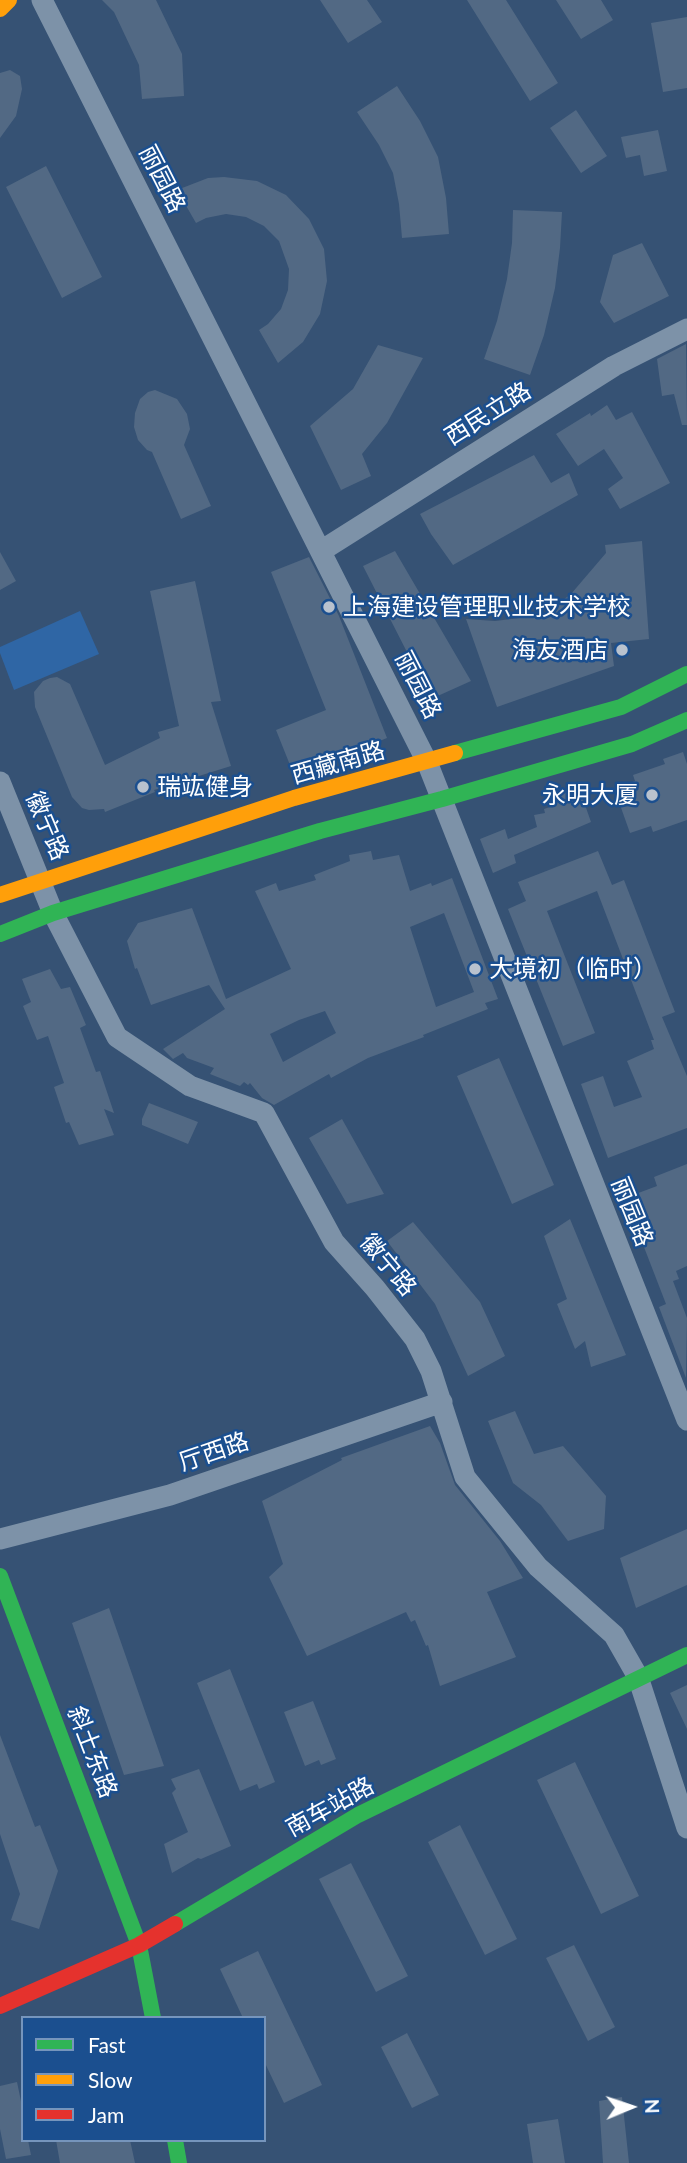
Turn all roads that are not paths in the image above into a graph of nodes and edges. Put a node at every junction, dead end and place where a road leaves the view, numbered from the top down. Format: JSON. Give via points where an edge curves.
{"nodes":[{"id":1,"x":9,"y":0,"type":"edge"},
{"id":2,"x":42,"y":0,"type":"edge"},
{"id":3,"x":0,"y":9,"type":"edge"},
{"id":4,"x":687,"y":329,"type":"edge"},
{"id":5,"x":321,"y":551,"type":"junction"},
{"id":6,"x":687,"y":674,"type":"edge"},
{"id":7,"x":687,"y":720,"type":"edge"},
{"id":8,"x":427,"y":762,"type":"junction"},
{"id":9,"x":0,"y":782,"type":"edge"},
{"id":10,"x":442,"y":799,"type":"junction"},
{"id":11,"x":41,"y":881,"type":"junction"},
{"id":12,"x":0,"y":895,"type":"edge"},
{"id":13,"x":53,"y":913,"type":"junction"},
{"id":14,"x":0,"y":934,"type":"edge"},
{"id":15,"x":442,"y":1402,"type":"junction"},
{"id":16,"x":687,"y":1420,"type":"edge"},
{"id":17,"x":0,"y":1539,"type":"edge"},
{"id":18,"x":0,"y":1577,"type":"edge"},
{"id":19,"x":687,"y":1655,"type":"edge"},
{"id":20,"x":638,"y":1677,"type":"junction"},
{"id":21,"x":687,"y":1828,"type":"edge"},
{"id":22,"x":139,"y":1945,"type":"junction"},
{"id":23,"x":0,"y":2006,"type":"edge"},
{"id":24,"x":153,"y":2016,"type":"edge"},
{"id":25,"x":175,"y":2142,"type":"edge"},
{"id":26,"x":179,"y":2163,"type":"edge"}],
"edges":[{"from":1,"to":3,"type":"main road"},
{"from":2,"to":5,"type":"street","name":"丽园路"},
{"from":4,"to":5,"type":"street","name":"西民立路","via":[[614,366]]},
{"from":5,"to":8,"type":"street","name":"丽园路"},
{"from":6,"to":8,"type":"main road","name":"西藏南路","via":[[621,707]]},
{"from":7,"to":10,"type":"main road","via":[[632,744]]},
{"from":8,"to":10,"type":"street","name":"丽园路"},
{"from":8,"to":11,"type":"main road","name":"西藏南路","via":[[294,799]]},
{"from":9,"to":11,"type":"street","name":"徽宁路"},
{"from":10,"to":13,"type":"main road","via":[[320,831]]},
{"from":10,"to":16,"type":"street","name":"丽园路"},
{"from":11,"to":12,"type":"main road","name":"西藏南路"},
{"from":11,"to":13,"type":"street","name":"徽宁路"},
{"from":13,"to":14,"type":"main road"},
{"from":13,"to":15,"type":"street","name":"徽宁路","via":[[117,1037],[190,1086],[264,1113],[334,1241],[415,1339]]},
{"from":15,"to":17,"type":"street","name":"厅西路","via":[[170,1495]]},
{"from":15,"to":20,"type":"street","name":"徽宁路","via":[[465,1476],[538,1567],[614,1635]]},
{"from":18,"to":22,"type":"main road","name":"斜土东路"},
{"from":19,"to":20,"type":"main road","name":"南车站路"},
{"from":20,"to":21,"type":"street","name":"徽宁路"},
{"from":20,"to":22,"type":"main road","name":"南车站路","via":[[358,1815]]},
{"from":22,"to":23,"type":"main road","name":"南车站路"},
{"from":22,"to":24,"type":"main road","name":"斜土东路"},
{"from":25,"to":26,"type":"main road"}]}
